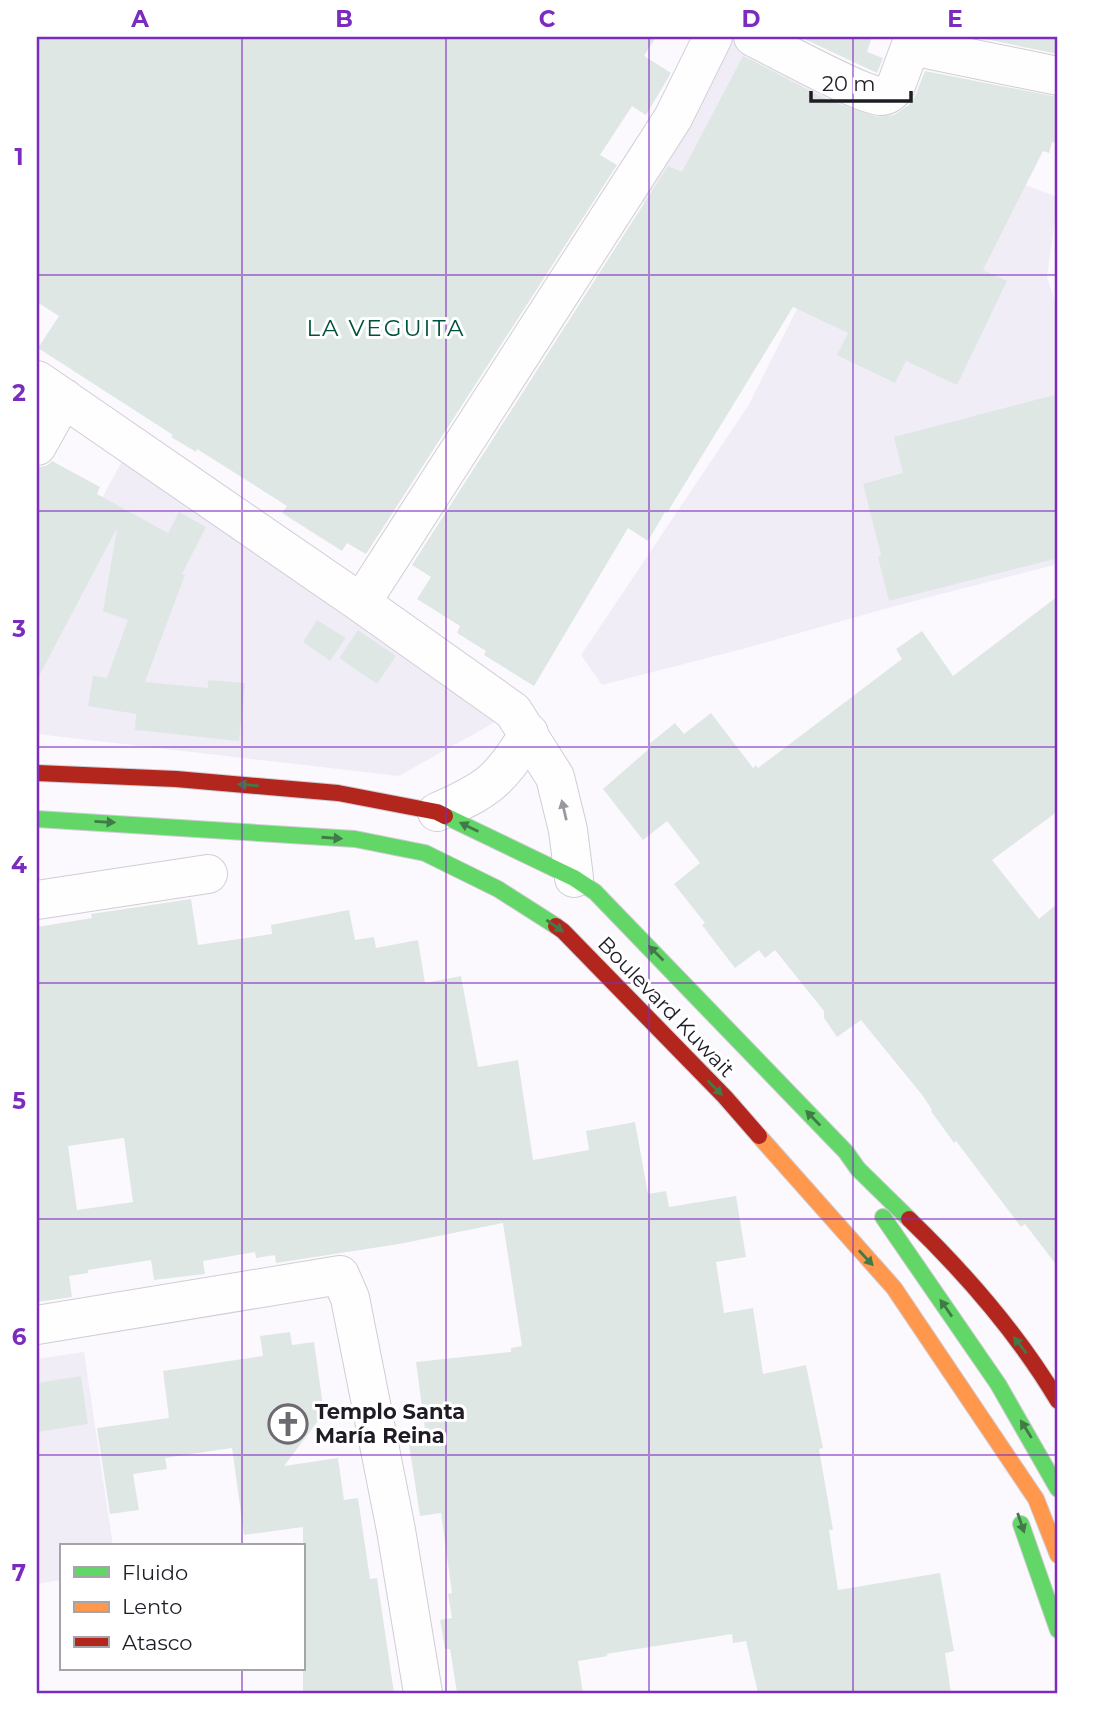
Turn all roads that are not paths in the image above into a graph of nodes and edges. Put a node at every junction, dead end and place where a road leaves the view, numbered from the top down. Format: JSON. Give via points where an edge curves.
{"nodes":[{"id":1,"x":713,"y":37,"type":"edge"},
{"id":2,"x":753,"y":37,"type":"edge"},
{"id":3,"x":913,"y":41,"type":"edge"},
{"id":4,"x":1058,"y":76,"type":"edge"},
{"id":5,"x":50,"y":389,"type":"edge"},
{"id":6,"x":37,"y":446,"type":"edge"},
{"id":7,"x":361,"y":603,"type":"junction"},
{"id":8,"x":529,"y":733,"type":"junction"},
{"id":9,"x":37,"y":773,"type":"edge"},
{"id":10,"x":437,"y":812,"type":"junction"},
{"id":11,"x":37,"y":819,"type":"edge"},
{"id":12,"x":208,"y":874,"type":"dead end"},
{"id":13,"x":574,"y":878,"type":"junction"},
{"id":14,"x":37,"y":900,"type":"edge"},
{"id":15,"x":858,"y":1168,"type":"junction"},
{"id":16,"x":37,"y":1325,"type":"edge"},
{"id":17,"x":1058,"y":1401,"type":"edge"},
{"id":18,"x":978,"y":1414,"type":"junction"},
{"id":19,"x":1006,"y":1486,"type":"dead end"},
{"id":20,"x":1058,"y":1489,"type":"edge"},
{"id":21,"x":1016,"y":1510,"type":"dead end"},
{"id":22,"x":1058,"y":1555,"type":"edge"},
{"id":23,"x":1058,"y":1630,"type":"edge"},
{"id":24,"x":423,"y":1693,"type":"edge"}],
"edges":[{"from":1,"to":7,"type":"street","via":[[673,118]]},
{"from":2,"to":3,"type":"street","via":[[882,96],[895,88]]},
{"from":3,"to":4,"type":"street"},
{"from":5,"to":6,"type":"street"},
{"from":5,"to":7,"type":"street"},
{"from":7,"to":8,"type":"street","via":[[513,710]]},
{"from":8,"to":10,"type":"street","via":[[494,782]]},
{"from":13,"to":8,"type":"street","one_way":true,"via":[[555,776]]},
{"from":10,"to":9,"type":"main road","name":"Boulevard Kuwait","one_way":true,"via":[[338,793]]},
{"from":13,"to":10,"type":"main road","name":"Boulevard Kuwait","one_way":true},
{"from":11,"to":18,"type":"main road","name":"Boulevard Kuwait","one_way":true,"via":[[355,839],[425,853],[498,889],[564,930],[725,1097],[894,1288]]},
{"from":12,"to":14,"type":"street"},
{"from":15,"to":13,"type":"main road","name":"Boulevard Kuwait","one_way":true,"via":[[710,1009],[595,892]]},
{"from":17,"to":15,"type":"main road","name":"Boulevard Kuwait","one_way":true,"via":[[1043,1373],[966,1276]]},
{"from":20,"to":15,"type":"main road","one_way":true,"via":[[985,1364],[877,1209]]},
{"from":16,"to":24,"type":"street","via":[[341,1275],[350,1298],[393,1516]]},
{"from":18,"to":19,"type":"main road"},
{"from":18,"to":22,"type":"main road","name":"Boulevard Kuwait","via":[[1036,1499]]},
{"from":21,"to":23,"type":"main road","one_way":true}]}
